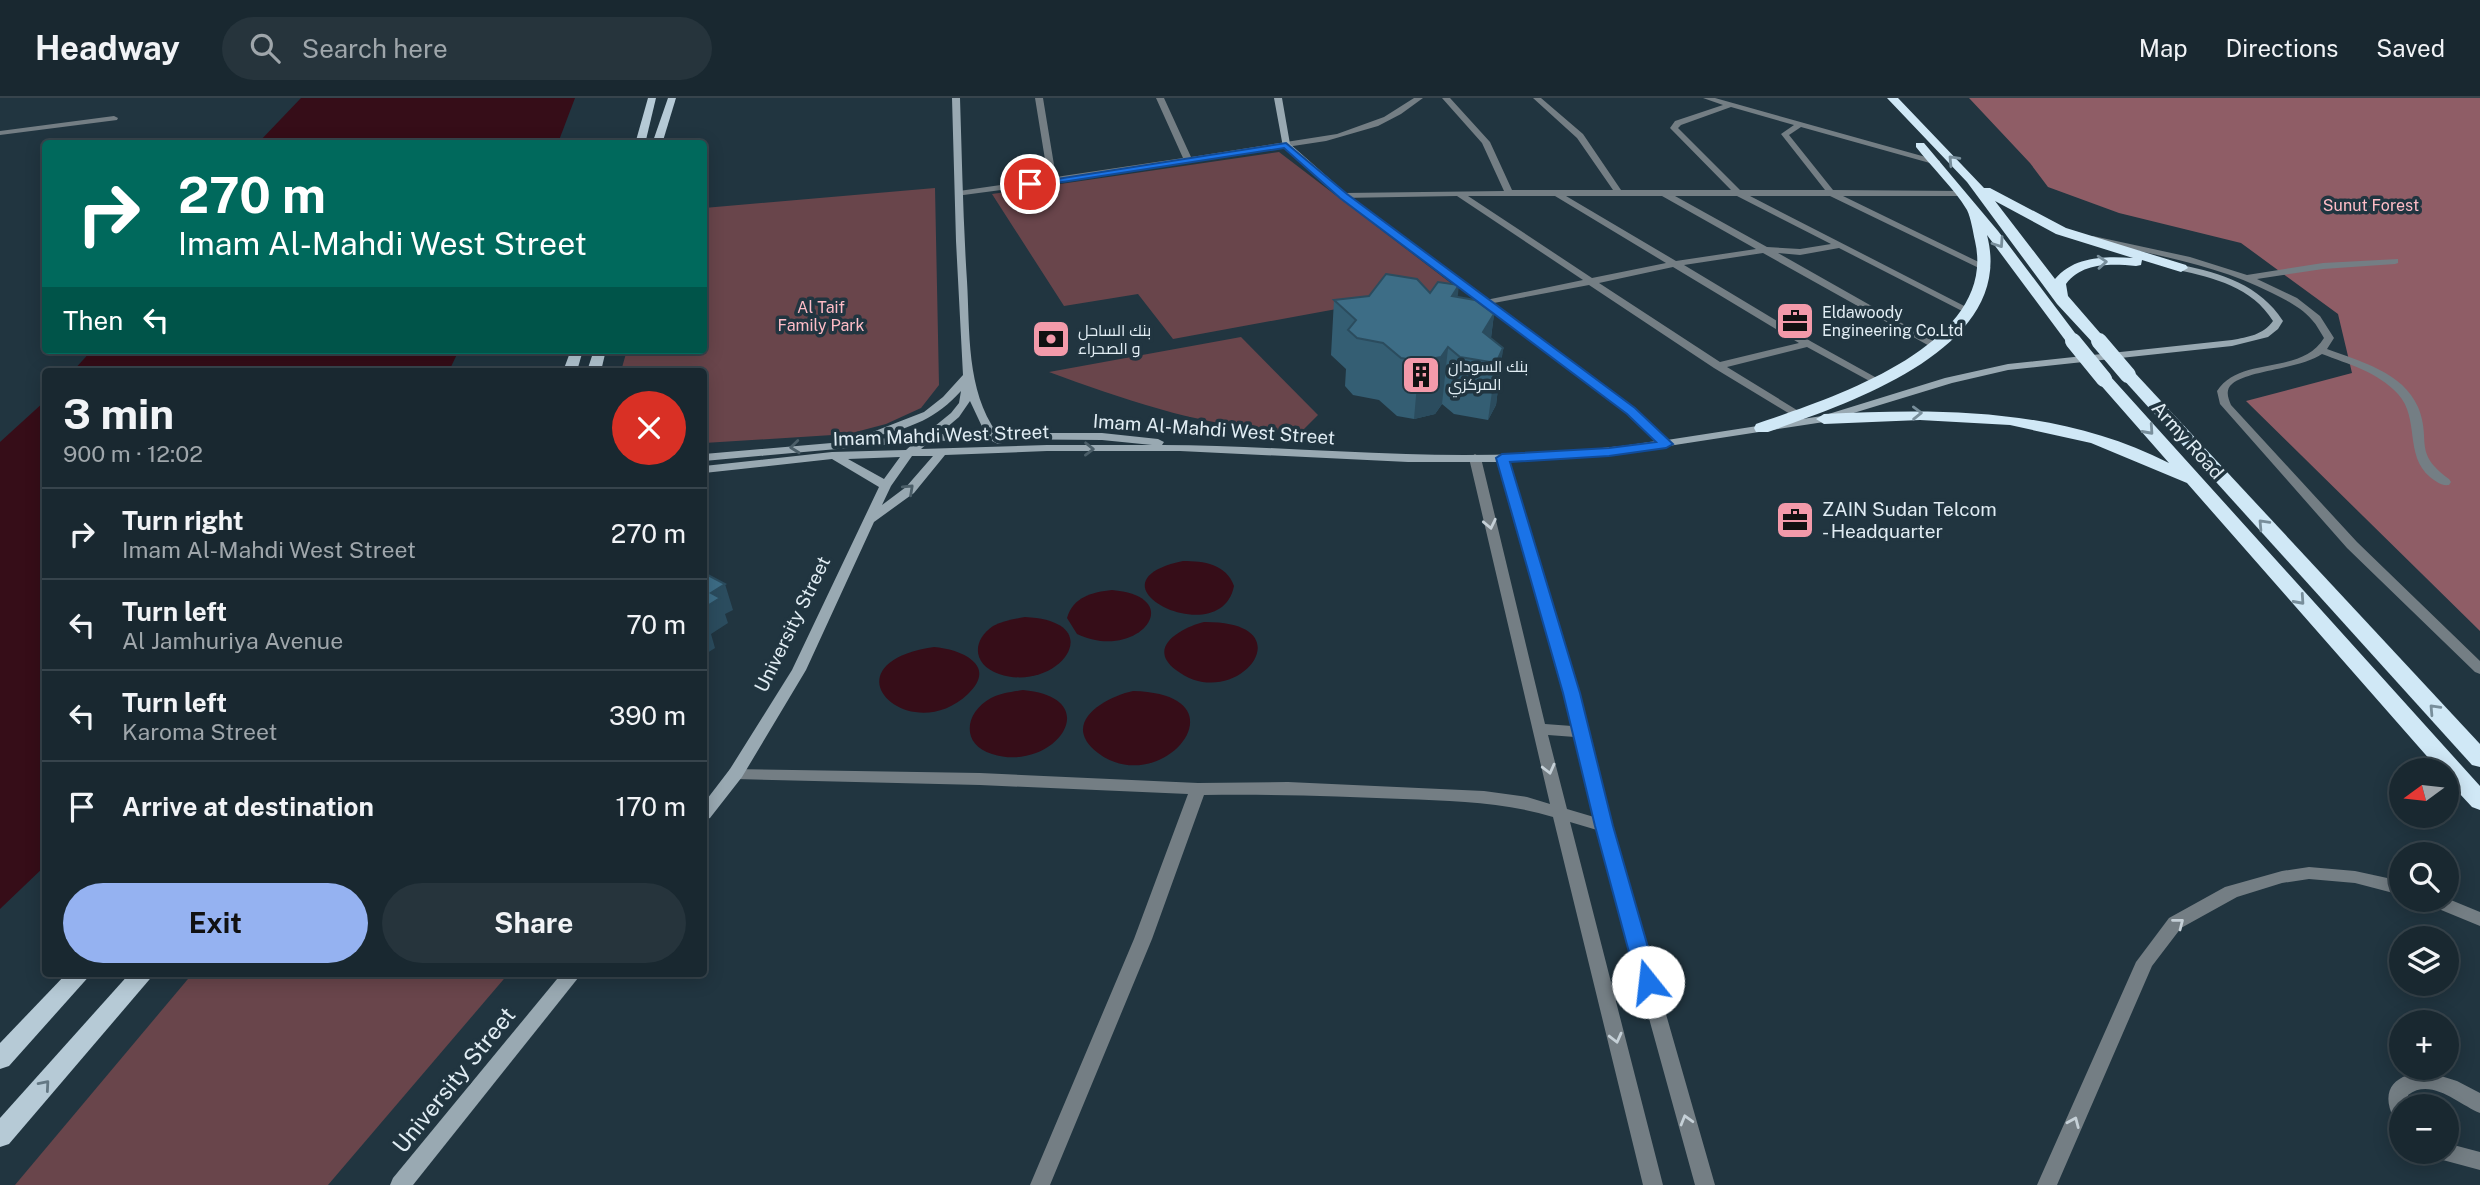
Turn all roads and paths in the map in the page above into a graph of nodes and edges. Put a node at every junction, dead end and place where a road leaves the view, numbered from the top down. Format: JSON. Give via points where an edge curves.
{"nodes":[{"id":1,"x":652,"y":98,"type":"edge"},
{"id":2,"x":671,"y":98,"type":"edge"},
{"id":3,"x":956,"y":98,"type":"edge"},
{"id":4,"x":1039,"y":98,"type":"edge"},
{"id":5,"x":1160,"y":98,"type":"edge"},
{"id":6,"x":1278,"y":98,"type":"edge"},
{"id":7,"x":1419,"y":98,"type":"edge"},
{"id":8,"x":1446,"y":98,"type":"edge"},
{"id":9,"x":1537,"y":98,"type":"edge"},
{"id":10,"x":1707,"y":98,"type":"edge"},
{"id":11,"x":1875,"y":98,"type":"edge"},
{"id":12,"x":1892,"y":98,"type":"edge"},
{"id":13,"x":1720,"y":100,"type":"edge"},
{"id":14,"x":1729,"y":104,"type":"junction"},
{"id":15,"x":114,"y":118,"type":"dead end"},
{"id":16,"x":1799,"y":125,"type":"junction"},
{"id":17,"x":660,"y":131,"type":"junction"},
{"id":18,"x":0,"y":133,"type":"edge"},
{"id":19,"x":641,"y":139,"type":"edge"},
{"id":20,"x":658,"y":140,"type":"edge"},
{"id":21,"x":1286,"y":145,"type":"junction"},
{"id":22,"x":1188,"y":160,"type":"junction"},
{"id":23,"x":1937,"y":163,"type":"junction"},
{"id":24,"x":1053,"y":181,"type":"junction"},
{"id":25,"x":1975,"y":184,"type":"junction"},
{"id":26,"x":1737,"y":192,"type":"junction"},
{"id":27,"x":1509,"y":193,"type":"junction"},
{"id":28,"x":1557,"y":193,"type":"junction"},
{"id":29,"x":1619,"y":193,"type":"junction"},
{"id":30,"x":1663,"y":193,"type":"junction"},
{"id":31,"x":1831,"y":193,"type":"junction"},
{"id":32,"x":1961,"y":193,"type":"junction"},
{"id":33,"x":959,"y":194,"type":"junction"},
{"id":34,"x":1459,"y":194,"type":"junction"},
{"id":35,"x":1344,"y":196,"type":"junction"},
{"id":36,"x":1974,"y":210,"type":"junction"},
{"id":37,"x":2083,"y":239,"type":"junction"},
{"id":38,"x":1840,"y":245,"type":"junction"},
{"id":39,"x":1765,"y":250,"type":"junction"},
{"id":40,"x":2395,"y":261,"type":"dead end"},
{"id":41,"x":1675,"y":264,"type":"junction"},
{"id":42,"x":1986,"y":268,"type":"junction"},
{"id":43,"x":2181,"y":268,"type":"junction"},
{"id":44,"x":2247,"y":278,"type":"junction"},
{"id":45,"x":1589,"y":281,"type":"junction"},
{"id":46,"x":2063,"y":301,"type":"junction"},
{"id":47,"x":1486,"y":303,"type":"junction"},
{"id":48,"x":1969,"y":311,"type":"junction"},
{"id":49,"x":1808,"y":344,"type":"junction"},
{"id":50,"x":1933,"y":345,"type":"junction"},
{"id":51,"x":2322,"y":351,"type":"junction"},
{"id":52,"x":1718,"y":366,"type":"junction"},
{"id":53,"x":969,"y":378,"type":"junction"},
{"id":54,"x":1879,"y":382,"type":"junction"},
{"id":55,"x":1799,"y":415,"type":"junction"},
{"id":56,"x":1824,"y":419,"type":"junction"},
{"id":57,"x":1762,"y":428,"type":"junction"},
{"id":58,"x":992,"y":435,"type":"junction"},
{"id":59,"x":928,"y":437,"type":"junction"},
{"id":60,"x":847,"y":442,"type":"junction"},
{"id":61,"x":1666,"y":444,"type":"junction"},
{"id":62,"x":1180,"y":448,"type":"junction"},
{"id":63,"x":1011,"y":449,"type":"junction"},
{"id":64,"x":943,"y":452,"type":"junction"},
{"id":65,"x":909,"y":453,"type":"junction"},
{"id":66,"x":832,"y":456,"type":"junction"},
{"id":67,"x":707,"y":457,"type":"edge"},
{"id":68,"x":1475,"y":458,"type":"junction"},
{"id":69,"x":1502,"y":458,"type":"junction"},
{"id":70,"x":707,"y":469,"type":"edge"},
{"id":71,"x":2445,"y":482,"type":"dead end"},
{"id":72,"x":885,"y":486,"type":"junction"},
{"id":73,"x":2199,"y":486,"type":"junction"},
{"id":74,"x":870,"y":520,"type":"junction"},
{"id":75,"x":2480,"y":670,"type":"edge"},
{"id":76,"x":1539,"y":729,"type":"junction"},
{"id":77,"x":1581,"y":732,"type":"junction"},
{"id":78,"x":2480,"y":759,"type":"edge"},
{"id":79,"x":736,"y":773,"type":"junction"},
{"id":80,"x":1198,"y":789,"type":"junction"},
{"id":81,"x":2480,"y":801,"type":"edge"},
{"id":82,"x":707,"y":810,"type":"edge"},
{"id":83,"x":1560,"y":812,"type":"junction"},
{"id":84,"x":1604,"y":826,"type":"junction"},
{"id":85,"x":2389,"y":885,"type":"edge"},
{"id":86,"x":2459,"y":910,"type":"edge"},
{"id":87,"x":2480,"y":919,"type":"edge"},
{"id":88,"x":77,"y":977,"type":"edge"},
{"id":89,"x":140,"y":977,"type":"edge"},
{"id":90,"x":570,"y":977,"type":"edge"},
{"id":91,"x":0,"y":1059,"type":"edge"},
{"id":92,"x":2398,"y":1094,"type":"edge"},
{"id":93,"x":2480,"y":1104,"type":"edge"},
{"id":94,"x":0,"y":1136,"type":"edge"},
{"id":95,"x":2459,"y":1156,"type":"edge"},
{"id":96,"x":2480,"y":1162,"type":"edge"},
{"id":97,"x":400,"y":1185,"type":"edge"},
{"id":98,"x":1040,"y":1185,"type":"edge"},
{"id":99,"x":1653,"y":1185,"type":"edge"},
{"id":100,"x":1705,"y":1185,"type":"edge"},
{"id":101,"x":2047,"y":1185,"type":"edge"}],
"edges":[{"from":1,"to":19,"type":"main road"},
{"from":2,"to":17,"type":"main road"},
{"from":3,"to":33,"type":"main road","name":"University Street"},
{"from":4,"to":24,"type":"street"},
{"from":5,"to":22,"type":"street"},
{"from":6,"to":21,"type":"main road"},
{"from":7,"to":21,"type":"street","via":[[1355,133]]},
{"from":8,"to":27,"type":"street","via":[[1486,142]]},
{"from":9,"to":29,"type":"street","via":[[1580,135]]},
{"from":10,"to":13,"type":"street"},
{"from":11,"to":23,"type":"highway","name":"Army Road"},
{"from":25,"to":12,"type":"highway","name":"Army Road","one_way":true},
{"from":13,"to":14,"type":"street"},
{"from":14,"to":16,"type":"street"},
{"from":14,"to":26,"type":"street","via":[[1674,128]]},
{"from":15,"to":18,"type":"street"},
{"from":16,"to":23,"type":"street"},
{"from":16,"to":31,"type":"street","via":[[1785,134]]},
{"from":17,"to":19,"type":"main road"},
{"from":17,"to":20,"type":"main road"},
{"from":21,"to":22,"type":"street"},
{"from":21,"to":35,"type":"main road"},
{"from":22,"to":24,"type":"street"},
{"from":23,"to":32,"type":"highway","name":"Army Road"},
{"from":24,"to":33,"type":"street"},
{"from":25,"to":37,"type":"highway","via":[[2036,219]]},
{"from":25,"to":46,"type":"highway","name":"Army Road"},
{"from":26,"to":30,"type":"street"},
{"from":26,"to":31,"type":"street"},
{"from":26,"to":38,"type":"street"},
{"from":27,"to":28,"type":"street"},
{"from":27,"to":34,"type":"street"},
{"from":28,"to":29,"type":"street"},
{"from":28,"to":41,"type":"street"},
{"from":29,"to":30,"type":"street"},
{"from":30,"to":39,"type":"street"},
{"from":31,"to":32,"type":"street"},
{"from":31,"to":42,"type":"street"},
{"from":32,"to":36,"type":"highway","name":"Army Road"},
{"from":33,"to":53,"type":"main road","name":"University Street"},
{"from":34,"to":35,"type":"street"},
{"from":34,"to":45,"type":"street"},
{"from":35,"to":47,"type":"main road"},
{"from":36,"to":42,"type":"highway"},
{"from":36,"to":73,"type":"highway","name":"Army Road","one_way":true,"bridge":true,"via":[[2073,341]]},
{"from":37,"to":43,"type":"highway"},
{"from":37,"to":44,"type":"street","via":[[2129,246]]},
{"from":38,"to":39,"type":"street","via":[[1800,253]]},
{"from":38,"to":48,"type":"street"},
{"from":39,"to":41,"type":"street"},
{"from":39,"to":50,"type":"street"},
{"from":40,"to":44,"type":"street","via":[[2323,265]]},
{"from":41,"to":45,"type":"street"},
{"from":41,"to":49,"type":"street"},
{"from":42,"to":48,"type":"highway"},
{"from":46,"to":43,"type":"highway","one_way":true,"via":[[2059,284],[2065,274],[2089,263],[2126,261]]},
{"from":43,"to":56,"type":"main road","name":"Imam Al-Mahdi West Street","via":[[2225,280],[2250,293],[2275,315],[2276,327],[2263,336],[2232,342],[1979,372]]},
{"from":44,"to":51,"type":"street","via":[[2292,298],[2316,317],[2329,338]]},
{"from":45,"to":47,"type":"street"},
{"from":45,"to":52,"type":"street"},
{"from":78,"to":46,"type":"highway","name":"Army Road","one_way":true,"bridge":true},
{"from":47,"to":61,"type":"main road","via":[[1631,411]]},
{"from":48,"to":50,"type":"highway"},
{"from":49,"to":52,"type":"street"},
{"from":49,"to":54,"type":"street"},
{"from":50,"to":54,"type":"highway"},
{"from":51,"to":71,"type":"street","via":[[2372,371],[2398,388],[2415,415],[2422,458]]},
{"from":51,"to":75,"type":"street","via":[[2291,364],[2239,376],[2223,387],[2226,406],[2352,545]]},
{"from":52,"to":55,"type":"street"},
{"from":53,"to":58,"type":"main road","name":"University Street"},
{"from":53,"to":59,"type":"main road","name":"University Street","via":[[964,404]]},
{"from":53,"to":60,"type":"main road","via":[[931,415]]},
{"from":54,"to":55,"type":"highway"},
{"from":55,"to":57,"type":"highway"},
{"from":56,"to":57,"type":"main road","name":"Imam Al-Mahdi West Street"},
{"from":56,"to":73,"type":"highway","one_way":true,"via":[[1944,413],[2019,420],[2112,444]]},
{"from":57,"to":61,"type":"main road","name":"Imam Al-Mahdi West Street"},
{"from":58,"to":59,"type":"main road","name":"Imam Al-Mahdi West Street"},
{"from":58,"to":62,"type":"main road","name":"Imam Al-Mahdi West Street","via":[[1101,437],[1156,441]]},
{"from":58,"to":63,"type":"main road"},
{"from":59,"to":60,"type":"main road","name":"Imam Al-Mahdi West Street"},
{"from":59,"to":65,"type":"main road","name":"University Street"},
{"from":60,"to":67,"type":"main road","name":"Imam Al-Mahdi West Street","one_way":true},
{"from":61,"to":69,"type":"main road","name":"Imam Al-Mahdi West Street"},
{"from":63,"to":62,"type":"main road","name":"Imam Mahdi West Street","one_way":true},
{"from":62,"to":68,"type":"main road","name":"Imam Al-Mahdi West Street"},
{"from":63,"to":64,"type":"main road","name":"Imam Mahdi West Street"},
{"from":64,"to":65,"type":"main road","name":"Imam Mahdi West Street"},
{"from":74,"to":64,"type":"main road","name":"University Street","one_way":true,"via":[[910,490]]},
{"from":65,"to":66,"type":"main road","name":"Imam Mahdi West Street"},
{"from":65,"to":72,"type":"main road","name":"University Street"},
{"from":66,"to":70,"type":"main road","name":"Imam Mahdi West Street"},
{"from":66,"to":72,"type":"main road"},
{"from":68,"to":69,"type":"main road","name":"Imam Al-Mahdi West Street"},
{"from":68,"to":76,"type":"street","one_way":true},
{"from":69,"to":77,"type":"street"},
{"from":72,"to":74,"type":"main road","name":"University Street"},
{"from":73,"to":81,"type":"highway","name":"Army Road","one_way":true},
{"from":74,"to":79,"type":"main road","name":"University Street","via":[[799,670]]},
{"from":76,"to":77,"type":"street"},
{"from":76,"to":83,"type":"street","one_way":true},
{"from":77,"to":84,"type":"street"},
{"from":79,"to":80,"type":"street"},
{"from":79,"to":82,"type":"main road","name":"University Street"},
{"from":80,"to":83,"type":"street","via":[[1288,788],[1484,797]]},
{"from":80,"to":98,"type":"street"},
{"from":83,"to":84,"type":"street"},
{"from":83,"to":99,"type":"street","one_way":true},
{"from":100,"to":84,"type":"street","one_way":true},
{"from":101,"to":85,"type":"street","one_way":true,"via":[[2145,962],[2175,923],[2231,892],[2282,877],[2309,873]]},
{"from":86,"to":87,"type":"street"},
{"from":88,"to":91,"type":"main road"},
{"from":94,"to":89,"type":"main road","one_way":true},
{"from":90,"to":97,"type":"main road","name":"University Street"},
{"from":92,"to":93,"type":"street","via":[[2405,1083],[2417,1080],[2450,1086]]},
{"from":95,"to":96,"type":"street"}]}
